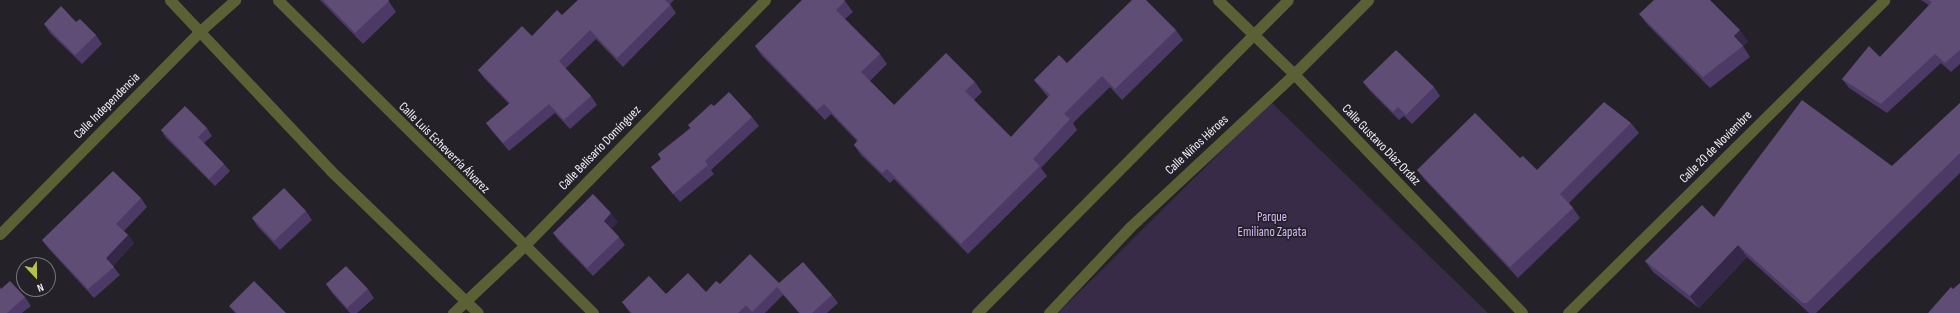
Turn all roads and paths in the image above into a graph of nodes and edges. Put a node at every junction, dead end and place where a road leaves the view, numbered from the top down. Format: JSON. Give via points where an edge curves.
{"nodes":[{"id":1,"x":170,"y":0,"type":"edge"},
{"id":2,"x":235,"y":0,"type":"edge"},
{"id":3,"x":278,"y":0,"type":"edge"},
{"id":4,"x":765,"y":0,"type":"edge"},
{"id":5,"x":1218,"y":0,"type":"edge"},
{"id":6,"x":1288,"y":0,"type":"edge"},
{"id":7,"x":1368,"y":0,"type":"edge"},
{"id":8,"x":1884,"y":0,"type":"edge"},
{"id":9,"x":200,"y":31,"type":"junction"},
{"id":10,"x":1254,"y":35,"type":"junction"},
{"id":11,"x":1294,"y":74,"type":"junction"},
{"id":12,"x":0,"y":234,"type":"edge"},
{"id":13,"x":523,"y":247,"type":"junction"},
{"id":14,"x":466,"y":300,"type":"junction"},
{"id":15,"x":453,"y":313,"type":"edge"},
{"id":16,"x":478,"y":313,"type":"edge"},
{"id":17,"x":593,"y":313,"type":"edge"},
{"id":18,"x":977,"y":313,"type":"edge"},
{"id":19,"x":1049,"y":313,"type":"edge"},
{"id":20,"x":1522,"y":313,"type":"edge"},
{"id":21,"x":1568,"y":313,"type":"edge"}],
"edges":[{"from":1,"to":9,"type":"street"},
{"from":2,"to":9,"type":"street","name":"Calle Independencia"},
{"from":3,"to":13,"type":"street","name":"Calle Luis Echeverría Álvarez"},
{"from":4,"to":13,"type":"street","name":"Calle Belisario Domínguez"},
{"from":5,"to":10,"type":"street","name":"Calle Gustavo Díaz Ordaz"},
{"from":6,"to":10,"type":"street"},
{"from":7,"to":11,"type":"street","name":"Calle Niños Héroes"},
{"from":8,"to":21,"type":"street","name":"Calle 20 de Noviembre"},
{"from":9,"to":12,"type":"street","name":"Calle Independencia"},
{"from":9,"to":14,"type":"street","via":[[331,170]]},
{"from":10,"to":11,"type":"street","name":"Calle Gustavo Díaz Ordaz"},
{"from":10,"to":18,"type":"street"},
{"from":11,"to":19,"type":"street","name":"Calle Niños Héroes","via":[[1130,227]]},
{"from":11,"to":20,"type":"street","name":"Calle Gustavo Díaz Ordaz"},
{"from":13,"to":14,"type":"street","name":"Calle Belisario Domínguez"},
{"from":13,"to":17,"type":"street","name":"Calle Luis Echeverría Álvarez"},
{"from":14,"to":15,"type":"street","name":"Calle Belisario Domínguez"},
{"from":14,"to":16,"type":"street"}]}
